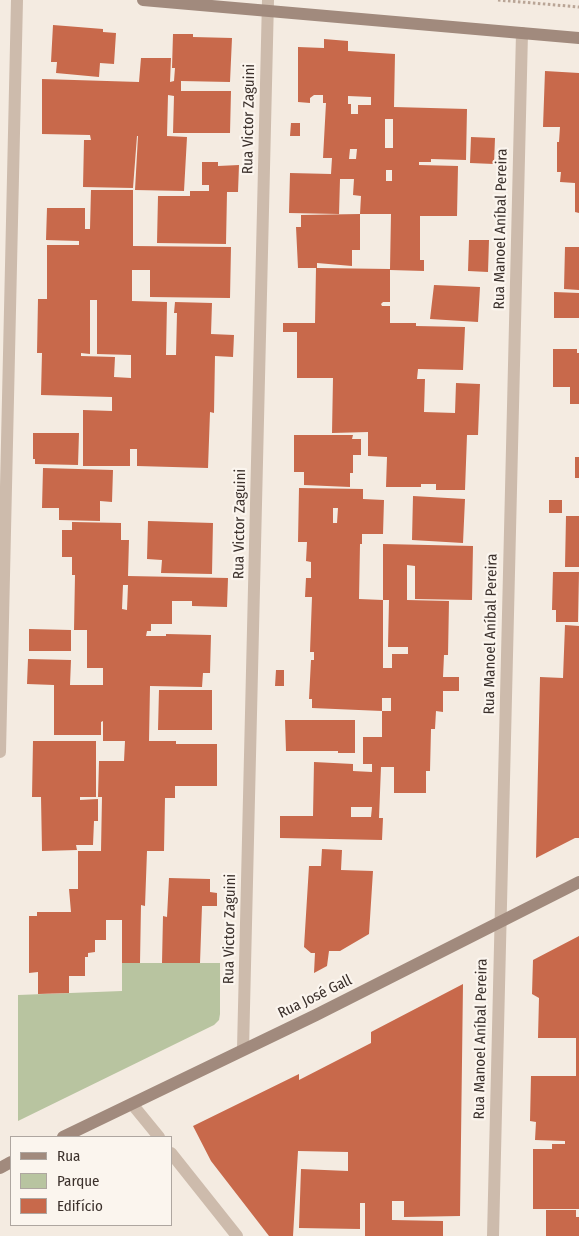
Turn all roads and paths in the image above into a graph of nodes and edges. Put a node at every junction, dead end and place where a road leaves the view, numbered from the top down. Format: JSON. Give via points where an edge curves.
{"nodes":[{"id":1,"x":17,"y":0,"type":"edge"},
{"id":2,"x":143,"y":0,"type":"edge"},
{"id":3,"x":498,"y":0,"type":"edge"},
{"id":4,"x":268,"y":6,"type":"edge"},
{"id":5,"x":579,"y":7,"type":"edge"},
{"id":6,"x":522,"y":33,"type":"junction"},
{"id":7,"x":579,"y":38,"type":"edge"},
{"id":8,"x":0,"y":752,"type":"edge"},
{"id":9,"x":579,"y":882,"type":"edge"},
{"id":10,"x":501,"y":920,"type":"junction"},
{"id":11,"x":243,"y":1049,"type":"junction"},
{"id":12,"x":132,"y":1104,"type":"junction"},
{"id":13,"x":65,"y":1136,"type":"edge"},
{"id":14,"x":158,"y":1136,"type":"edge"},
{"id":15,"x":172,"y":1154,"type":"edge"},
{"id":16,"x":237,"y":1236,"type":"edge"},
{"id":17,"x":493,"y":1236,"type":"edge"}],
"edges":[{"from":1,"to":8,"type":"street"},
{"from":2,"to":4,"type":"main road"},
{"from":3,"to":5,"type":"path"},
{"from":4,"to":6,"type":"main road"},
{"from":4,"to":11,"type":"street","name":"Rua Victor Zaguini"},
{"from":6,"to":7,"type":"main road"},
{"from":6,"to":10,"type":"street","name":"Rua Manoel Aníbal Pereira"},
{"from":9,"to":10,"type":"main road","name":"Rua José Gall"},
{"from":10,"to":11,"type":"main road","name":"Rua José Gall"},
{"from":10,"to":17,"type":"street","name":"Rua Manoel Aníbal Pereira"},
{"from":11,"to":12,"type":"main road","name":"Rua José Gall"},
{"from":12,"to":13,"type":"main road","name":"Rua José Gall"},
{"from":12,"to":14,"type":"street"},
{"from":15,"to":16,"type":"street"}]}
